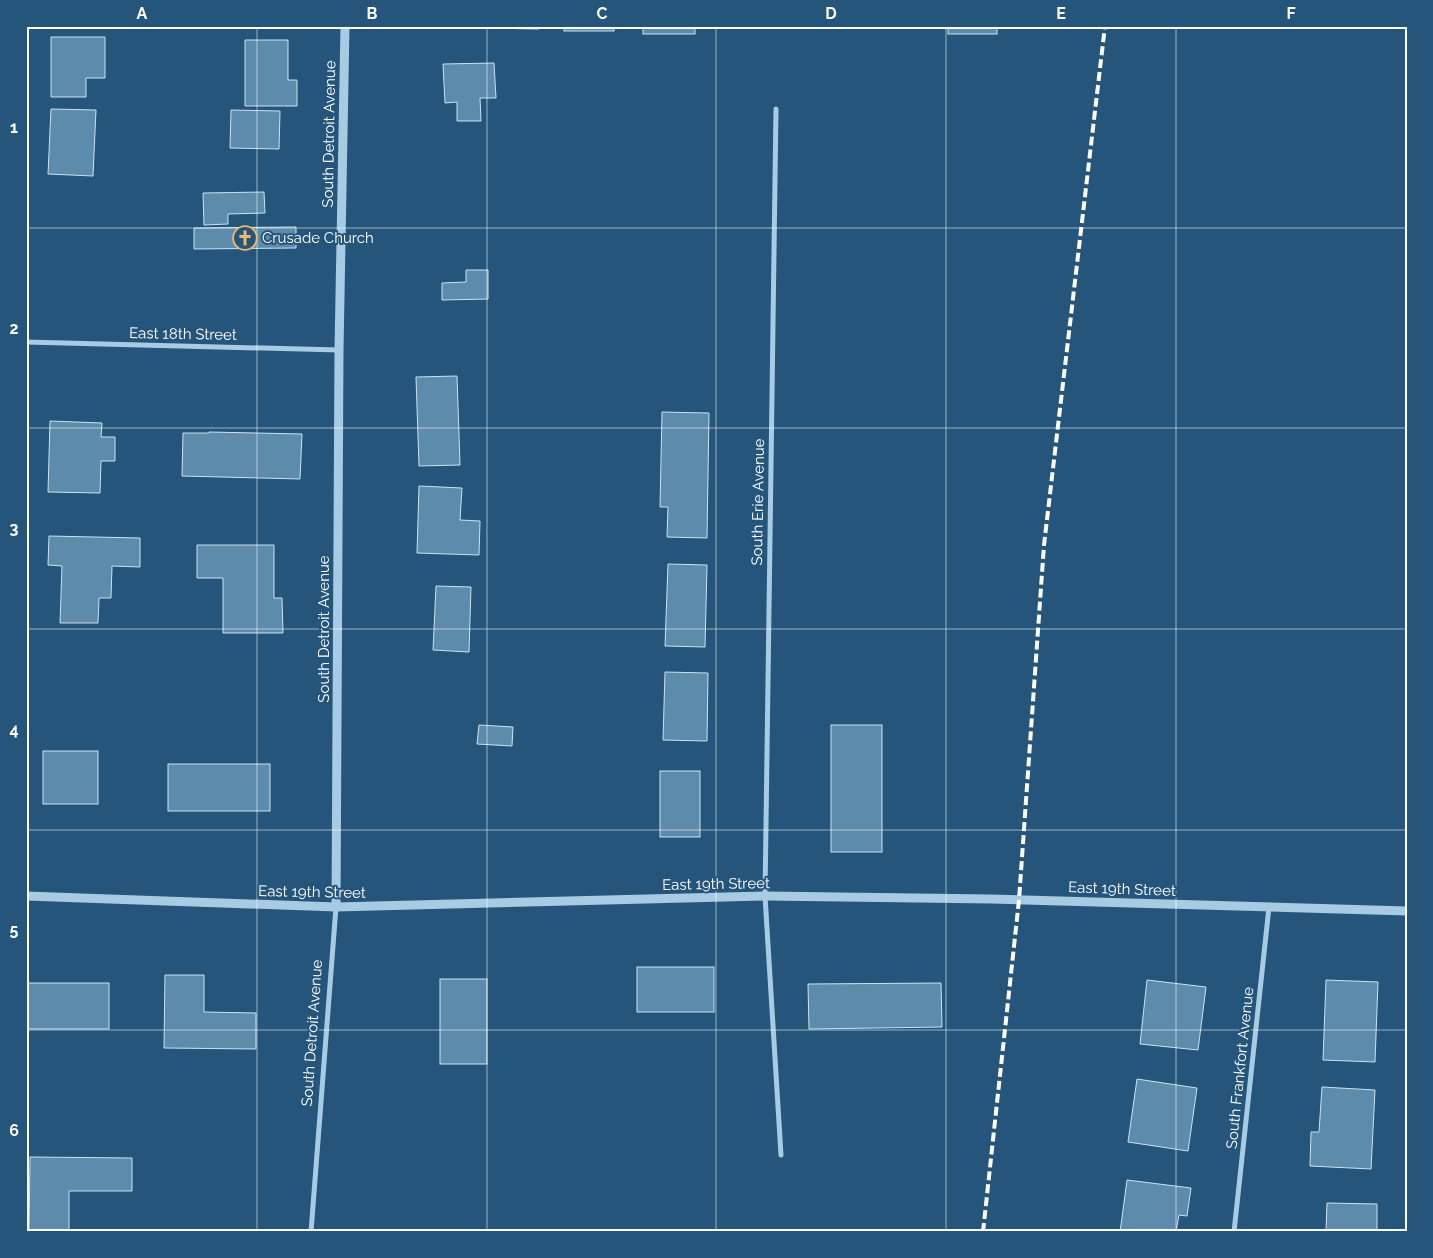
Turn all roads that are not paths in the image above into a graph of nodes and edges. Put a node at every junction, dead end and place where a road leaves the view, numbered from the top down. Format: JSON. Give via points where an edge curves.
{"nodes":[{"id":1,"x":345,"y":26,"type":"edge"},
{"id":2,"x":776,"y":109,"type":"dead end"},
{"id":3,"x":26,"y":342,"type":"edge"},
{"id":4,"x":339,"y":350,"type":"junction"},
{"id":5,"x":26,"y":896,"type":"edge"},
{"id":6,"x":765,"y":896,"type":"junction"},
{"id":7,"x":336,"y":907,"type":"junction"},
{"id":8,"x":1269,"y":907,"type":"junction"},
{"id":9,"x":1407,"y":911,"type":"edge"},
{"id":10,"x":781,"y":1155,"type":"dead end"},
{"id":11,"x":311,"y":1232,"type":"edge"},
{"id":12,"x":1234,"y":1232,"type":"edge"}],
"edges":[{"from":1,"to":4,"type":"street","name":"South Detroit Avenue"},
{"from":2,"to":6,"type":"street","name":"South Erie Avenue"},
{"from":3,"to":4,"type":"street","name":"East 18th Street"},
{"from":4,"to":7,"type":"street","name":"South Detroit Avenue"},
{"from":5,"to":7,"type":"street","name":"East 19th Street"},
{"from":6,"to":7,"type":"street","name":"East 19th Street"},
{"from":6,"to":8,"type":"street","name":"East 19th Street"},
{"from":6,"to":10,"type":"street","name":"South Erie Avenue"},
{"from":7,"to":11,"type":"street","name":"South Detroit Avenue"},
{"from":8,"to":9,"type":"street","name":"East 19th Street"},
{"from":8,"to":12,"type":"street","name":"South Frankfort Avenue"}]}
